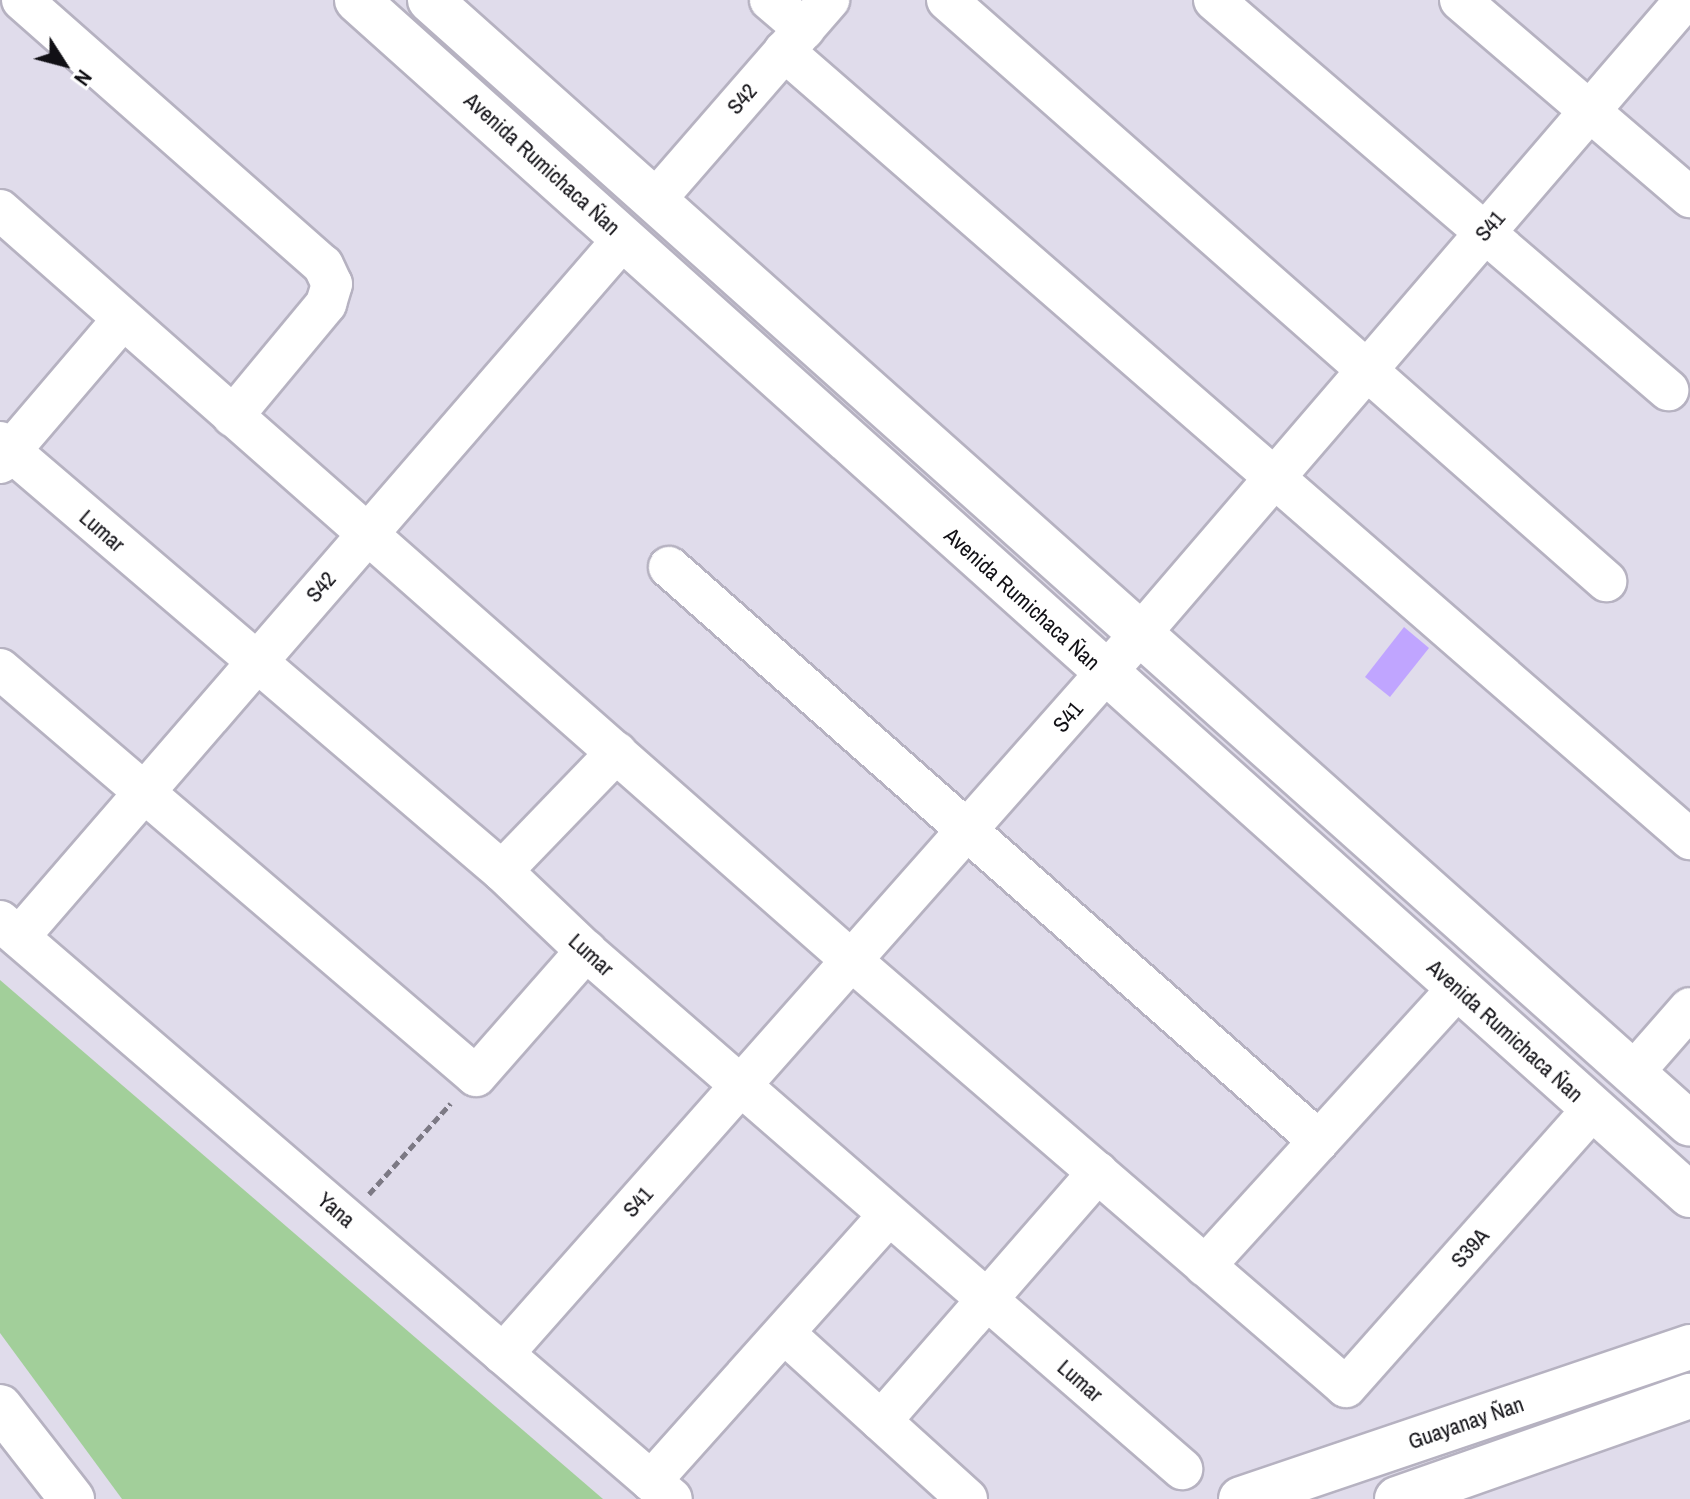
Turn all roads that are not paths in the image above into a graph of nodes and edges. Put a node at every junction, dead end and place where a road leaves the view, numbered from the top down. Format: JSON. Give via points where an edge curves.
{"nodes":[{"id":1,"x":22,"y":0,"type":"edge"},
{"id":2,"x":357,"y":0,"type":"edge"},
{"id":3,"x":430,"y":0,"type":"edge"},
{"id":4,"x":770,"y":0,"type":"edge"},
{"id":5,"x":947,"y":0,"type":"edge"},
{"id":6,"x":1214,"y":0,"type":"edge"},
{"id":7,"x":1460,"y":0,"type":"edge"},
{"id":8,"x":1685,"y":0,"type":"edge"},
{"id":9,"x":806,"y":26,"type":"edge"},
{"id":10,"x":1590,"y":110,"type":"junction"},
{"id":11,"x":1690,"y":197,"type":"edge"},
{"id":12,"x":656,"y":199,"type":"junction"},
{"id":13,"x":0,"y":210,"type":"edge"},
{"id":14,"x":1484,"y":234,"type":"junction"},
{"id":15,"x":624,"y":238,"type":"junction"},
{"id":16,"x":123,"y":319,"type":"junction"},
{"id":17,"x":1369,"y":369,"type":"junction"},
{"id":18,"x":1668,"y":390,"type":"dead end"},
{"id":19,"x":233,"y":416,"type":"junction"},
{"id":20,"x":3,"y":452,"type":"edge"},
{"id":21,"x":1274,"y":479,"type":"junction"},
{"id":22,"x":367,"y":534,"type":"junction"},
{"id":23,"x":669,"y":567,"type":"dead end"},
{"id":24,"x":1606,"y":581,"type":"dead end"},
{"id":25,"x":1141,"y":633,"type":"junction"},
{"id":26,"x":255,"y":664,"type":"junction"},
{"id":27,"x":0,"y":669,"type":"edge"},
{"id":28,"x":1105,"y":675,"type":"junction"},
{"id":29,"x":617,"y":752,"type":"junction"},
{"id":30,"x":146,"y":790,"type":"junction"},
{"id":31,"x":968,"y":831,"type":"junction"},
{"id":32,"x":1690,"y":839,"type":"edge"},
{"id":33,"x":502,"y":871,"type":"junction"},
{"id":34,"x":9,"y":929,"type":"edge"},
{"id":35,"x":586,"y":951,"type":"junction"},
{"id":36,"x":852,"y":961,"type":"junction"},
{"id":37,"x":1458,"y":988,"type":"junction"},
{"id":38,"x":1690,"y":1008,"type":"edge"},
{"id":39,"x":1633,"y":1073,"type":"junction"},
{"id":40,"x":741,"y":1086,"type":"junction"},
{"id":41,"x":1593,"y":1109,"type":"junction"},
{"id":42,"x":1690,"y":1124,"type":"edge"},
{"id":43,"x":1319,"y":1141,"type":"junction"},
{"id":44,"x":1098,"y":1172,"type":"junction"},
{"id":45,"x":1690,"y":1195,"type":"edge"},
{"id":46,"x":889,"y":1215,"type":"junction"},
{"id":47,"x":1205,"y":1266,"type":"junction"},
{"id":48,"x":984,"y":1297,"type":"junction"},
{"id":49,"x":784,"y":1333,"type":"junction"},
{"id":50,"x":1690,"y":1347,"type":"edge"},
{"id":51,"x":503,"y":1354,"type":"junction"},
{"id":52,"x":1690,"y":1396,"type":"edge"},
{"id":53,"x":0,"y":1407,"type":"edge"},
{"id":54,"x":881,"y":1421,"type":"junction"},
{"id":55,"x":1182,"y":1469,"type":"dead end"},
{"id":56,"x":662,"y":1490,"type":"edge"},
{"id":57,"x":1245,"y":1498,"type":"edge"},
{"id":58,"x":72,"y":1499,"type":"edge"},
{"id":59,"x":967,"y":1499,"type":"edge"},
{"id":60,"x":1397,"y":1499,"type":"edge"}],
"edges":[{"from":1,"to":19,"type":"street","via":[[323,265],[332,284],[326,304]]},
{"from":2,"to":15,"type":"street","name":"Avenida Rumichaca Ñan"},
{"from":3,"to":12,"type":"street"},
{"from":4,"to":9,"type":"street"},
{"from":5,"to":17,"type":"street"},
{"from":6,"to":14,"type":"street"},
{"from":7,"to":10,"type":"street"},
{"from":8,"to":10,"type":"street","name":"S41"},
{"from":9,"to":12,"type":"street","name":"S42"},
{"from":9,"to":21,"type":"street"},
{"from":10,"to":11,"type":"street"},
{"from":10,"to":14,"type":"street","name":"S41"},
{"from":12,"to":25,"type":"street"},
{"from":13,"to":16,"type":"street"},
{"from":14,"to":17,"type":"street","name":"S41"},
{"from":14,"to":18,"type":"street"},
{"from":15,"to":22,"type":"street","name":"S42"},
{"from":15,"to":28,"type":"street","name":"Avenida Rumichaca Ñan"},
{"from":16,"to":19,"type":"street"},
{"from":16,"to":20,"type":"street"},
{"from":17,"to":21,"type":"street","name":"S41"},
{"from":17,"to":24,"type":"street"},
{"from":19,"to":22,"type":"street"},
{"from":20,"to":26,"type":"street","name":"Lumar"},
{"from":21,"to":25,"type":"street","name":"S41"},
{"from":21,"to":32,"type":"street"},
{"from":22,"to":26,"type":"street","name":"S42"},
{"from":22,"to":29,"type":"street"},
{"from":23,"to":31,"type":"street"},
{"from":25,"to":28,"type":"street","name":"S41"},
{"from":25,"to":39,"type":"street"},
{"from":26,"to":30,"type":"street","name":"S42"},
{"from":26,"to":33,"type":"street","name":"Lumar"},
{"from":27,"to":30,"type":"street"},
{"from":28,"to":31,"type":"street","name":"S41"},
{"from":28,"to":37,"type":"street","name":"Avenida Rumichaca Ñan"},
{"from":29,"to":33,"type":"street"},
{"from":29,"to":36,"type":"street"},
{"from":30,"to":34,"type":"street","name":"S42"},
{"from":30,"to":35,"type":"street","via":[[476,1076]]},
{"from":31,"to":36,"type":"street","name":"S41"},
{"from":31,"to":43,"type":"street"},
{"from":33,"to":35,"type":"street","name":"Lumar"},
{"from":34,"to":51,"type":"street","name":"Yana"},
{"from":35,"to":40,"type":"street","name":"Lumar"},
{"from":36,"to":40,"type":"street","name":"S41"},
{"from":36,"to":44,"type":"street"},
{"from":37,"to":41,"type":"street","name":"Avenida Rumichaca Ñan"},
{"from":37,"to":43,"type":"street"},
{"from":38,"to":39,"type":"street"},
{"from":39,"to":42,"type":"street"},
{"from":40,"to":46,"type":"street","name":"Lumar"},
{"from":40,"to":51,"type":"street","name":"S41"},
{"from":41,"to":45,"type":"street","name":"Avenida Rumichaca Ñan"},
{"from":41,"to":47,"type":"street","name":"S39A","via":[[1346,1387]]},
{"from":43,"to":47,"type":"street"},
{"from":44,"to":47,"type":"street"},
{"from":44,"to":48,"type":"street"},
{"from":46,"to":48,"type":"street","name":"Lumar"},
{"from":46,"to":49,"type":"street"},
{"from":48,"to":54,"type":"street"},
{"from":48,"to":55,"type":"street","name":"Lumar"},
{"from":49,"to":54,"type":"street"},
{"from":49,"to":56,"type":"street"},
{"from":50,"to":57,"type":"street","name":"Guayanay Ñan"},
{"from":51,"to":56,"type":"street","name":"Yana"},
{"from":52,"to":60,"type":"street"},
{"from":53,"to":58,"type":"street"},
{"from":54,"to":59,"type":"street"}]}
